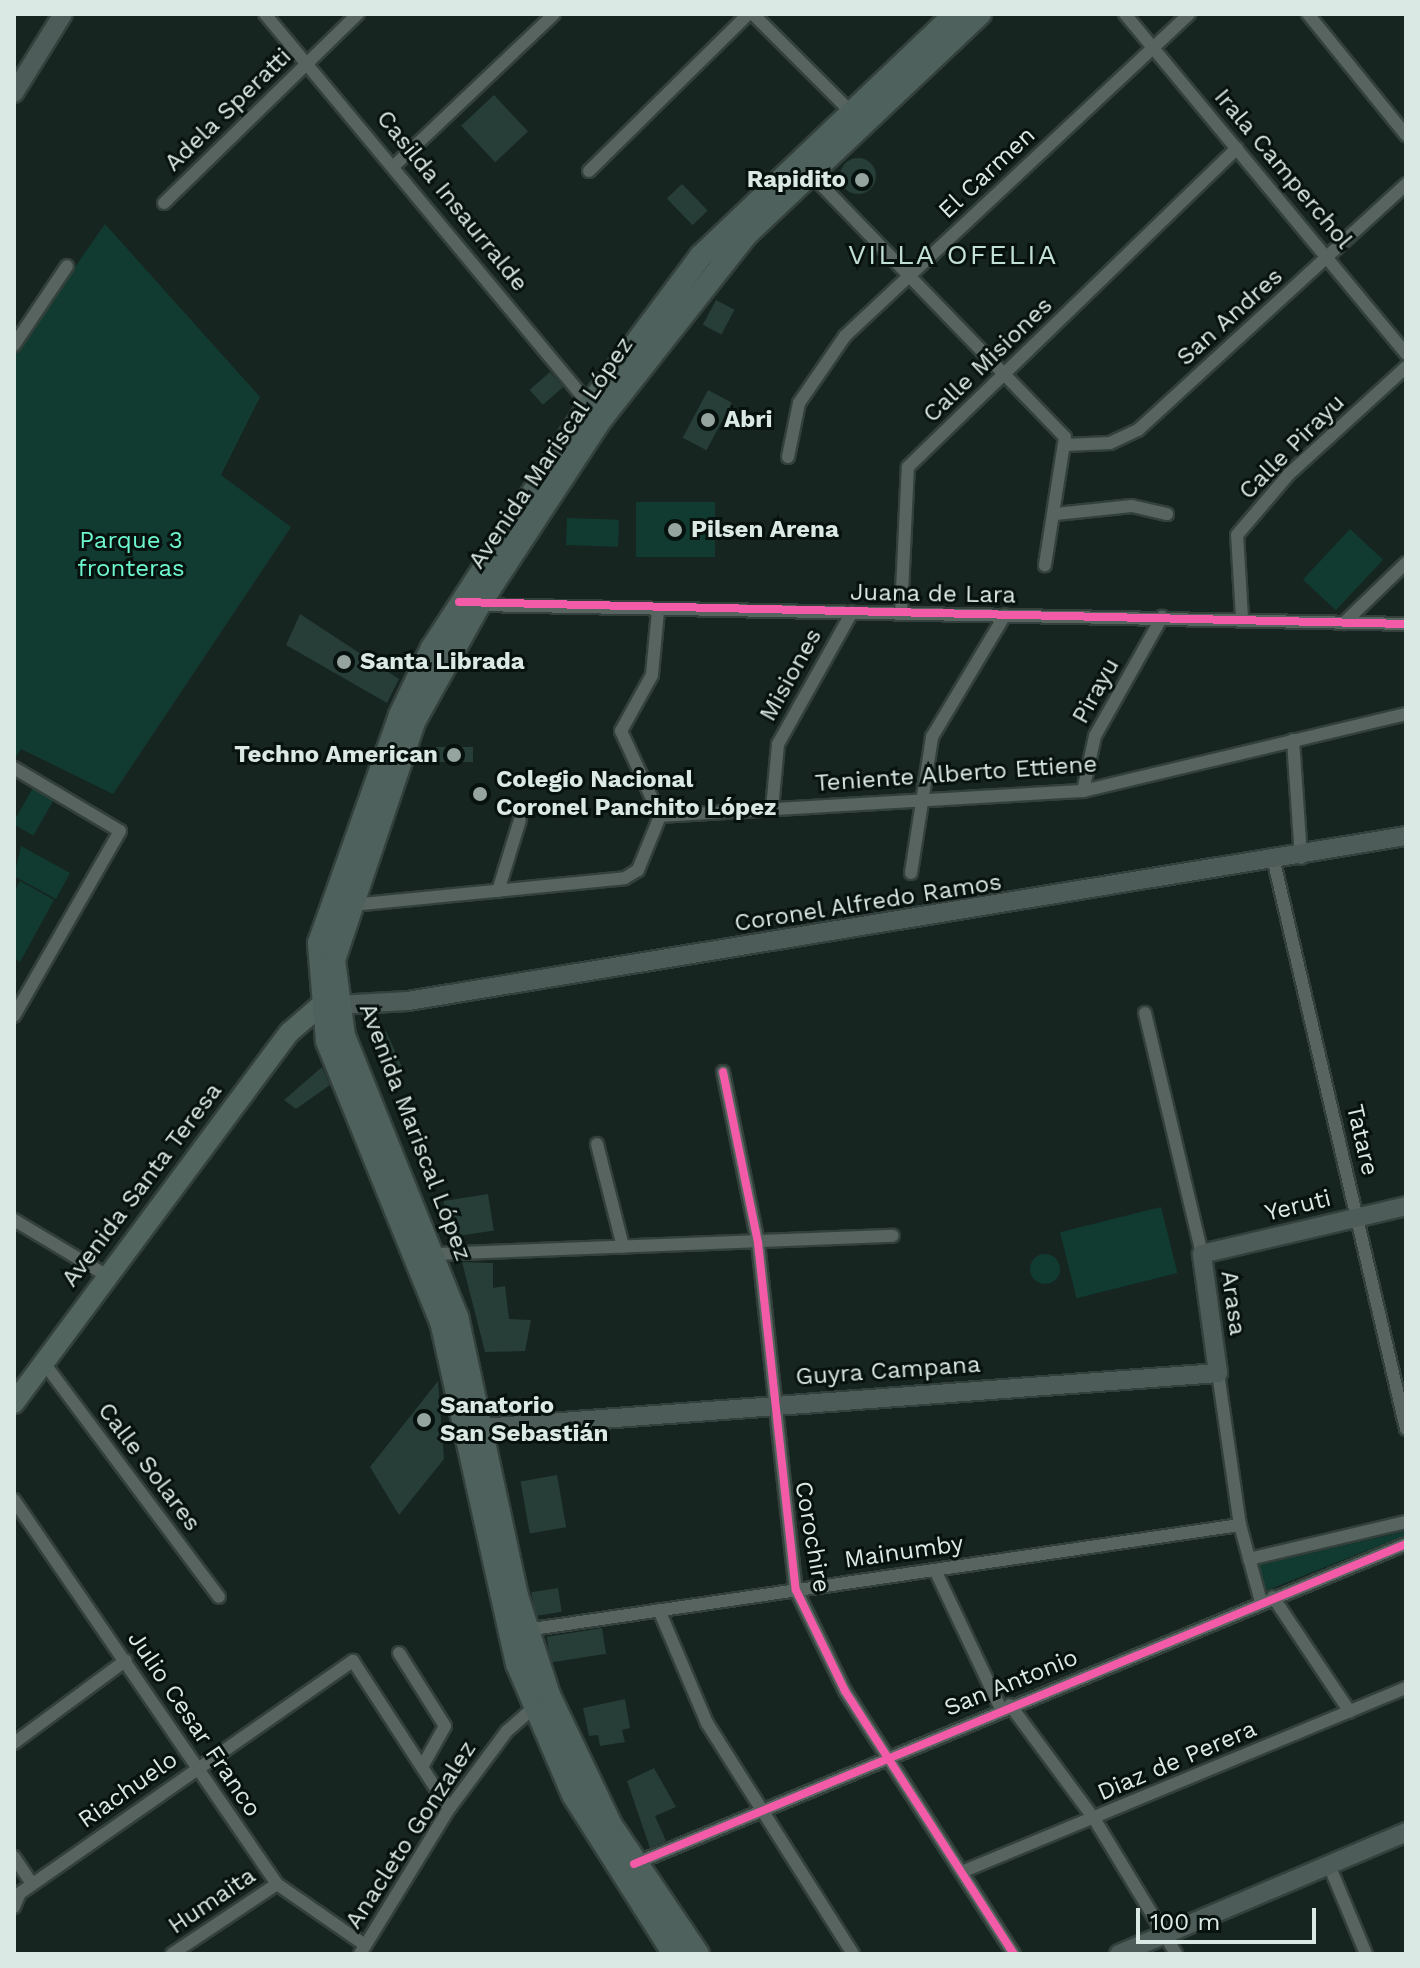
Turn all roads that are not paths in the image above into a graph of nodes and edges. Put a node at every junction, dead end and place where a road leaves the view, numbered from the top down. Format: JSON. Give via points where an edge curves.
{"nodes":[{"id":1,"x":265,"y":14,"type":"edge"},
{"id":2,"x":358,"y":14,"type":"edge"},
{"id":3,"x":554,"y":14,"type":"edge"},
{"id":4,"x":751,"y":14,"type":"edge"},
{"id":5,"x":955,"y":14,"type":"edge"},
{"id":6,"x":980,"y":14,"type":"edge"},
{"id":7,"x":1125,"y":14,"type":"edge"},
{"id":8,"x":1189,"y":14,"type":"edge"},
{"id":9,"x":1308,"y":14,"type":"edge"},
{"id":10,"x":54,"y":18,"type":"edge"},
{"id":11,"x":1154,"y":48,"type":"junction"},
{"id":12,"x":307,"y":63,"type":"junction"},
{"id":13,"x":14,"y":93,"type":"edge"},
{"id":14,"x":857,"y":118,"type":"junction"},
{"id":15,"x":1406,"y":135,"type":"edge"},
{"id":16,"x":1237,"y":148,"type":"junction"},
{"id":17,"x":395,"y":165,"type":"junction"},
{"id":18,"x":805,"y":168,"type":"junction"},
{"id":19,"x":589,"y":171,"type":"dead end"},
{"id":20,"x":1406,"y":184,"type":"edge"},
{"id":21,"x":164,"y":203,"type":"dead end"},
{"id":22,"x":1328,"y":257,"type":"junction"},
{"id":23,"x":67,"y":266,"type":"dead end"},
{"id":24,"x":912,"y":274,"type":"junction"},
{"id":25,"x":18,"y":327,"type":"edge"},
{"id":26,"x":14,"y":345,"type":"edge"},
{"id":27,"x":1406,"y":354,"type":"edge"},
{"id":28,"x":1406,"y":367,"type":"edge"},
{"id":29,"x":1005,"y":374,"type":"junction"},
{"id":30,"x":596,"y":412,"type":"junction"},
{"id":31,"x":1065,"y":445,"type":"junction"},
{"id":32,"x":788,"y":457,"type":"dead end"},
{"id":33,"x":1056,"y":514,"type":"junction"},
{"id":34,"x":1167,"y":514,"type":"dead end"},
{"id":35,"x":1406,"y":563,"type":"edge"},
{"id":36,"x":1045,"y":565,"type":"dead end"},
{"id":37,"x":469,"y":604,"type":"junction"},
{"id":38,"x":658,"y":611,"type":"junction"},
{"id":39,"x":852,"y":612,"type":"junction"},
{"id":40,"x":901,"y":613,"type":"junction"},
{"id":41,"x":1005,"y":615,"type":"junction"},
{"id":42,"x":1162,"y":617,"type":"junction"},
{"id":43,"x":1242,"y":618,"type":"junction"},
{"id":44,"x":1344,"y":623,"type":"junction"},
{"id":45,"x":1406,"y":624,"type":"edge"},
{"id":46,"x":1406,"y":714,"type":"edge"},
{"id":47,"x":1293,"y":740,"type":"junction"},
{"id":48,"x":14,"y":768,"type":"edge"},
{"id":49,"x":1083,"y":791,"type":"junction"},
{"id":50,"x":924,"y":802,"type":"junction"},
{"id":51,"x":772,"y":809,"type":"junction"},
{"id":52,"x":660,"y":816,"type":"junction"},
{"id":53,"x":520,"y":820,"type":"dead end"},
{"id":54,"x":1406,"y":836,"type":"edge"},
{"id":55,"x":1301,"y":858,"type":"junction"},
{"id":56,"x":1274,"y":862,"type":"junction"},
{"id":57,"x":911,"y":873,"type":"dead end"},
{"id":58,"x":498,"y":891,"type":"junction"},
{"id":59,"x":349,"y":905,"type":"junction"},
{"id":60,"x":14,"y":987,"type":"edge"},
{"id":61,"x":28,"y":995,"type":"junction"},
{"id":62,"x":328,"y":1006,"type":"junction"},
{"id":63,"x":1145,"y":1013,"type":"dead end"},
{"id":64,"x":14,"y":1016,"type":"edge"},
{"id":65,"x":723,"y":1072,"type":"dead end"},
{"id":66,"x":597,"y":1144,"type":"dead end"},
{"id":67,"x":1406,"y":1206,"type":"edge"},
{"id":68,"x":1357,"y":1217,"type":"junction"},
{"id":69,"x":14,"y":1220,"type":"edge"},
{"id":70,"x":893,"y":1236,"type":"dead end"},
{"id":71,"x":758,"y":1243,"type":"junction"},
{"id":72,"x":623,"y":1247,"type":"junction"},
{"id":73,"x":436,"y":1254,"type":"junction"},
{"id":74,"x":1202,"y":1254,"type":"junction"},
{"id":75,"x":106,"y":1275,"type":"junction"},
{"id":76,"x":44,"y":1363,"type":"junction"},
{"id":77,"x":1218,"y":1373,"type":"junction"},
{"id":78,"x":14,"y":1403,"type":"edge"},
{"id":79,"x":772,"y":1403,"type":"junction"},
{"id":80,"x":473,"y":1429,"type":"junction"},
{"id":81,"x":1406,"y":1429,"type":"edge"},
{"id":82,"x":14,"y":1500,"type":"edge"},
{"id":83,"x":1406,"y":1522,"type":"edge"},
{"id":84,"x":1240,"y":1525,"type":"junction"},
{"id":85,"x":1406,"y":1544,"type":"edge"},
{"id":86,"x":1249,"y":1559,"type":"junction"},
{"id":87,"x":935,"y":1570,"type":"junction"},
{"id":88,"x":796,"y":1590,"type":"junction"},
{"id":89,"x":219,"y":1597,"type":"dead end"},
{"id":90,"x":1267,"y":1600,"type":"junction"},
{"id":91,"x":659,"y":1610,"type":"junction"},
{"id":92,"x":526,"y":1630,"type":"junction"},
{"id":93,"x":399,"y":1653,"type":"dead end"},
{"id":94,"x":126,"y":1660,"type":"junction"},
{"id":95,"x":1406,"y":1688,"type":"edge"},
{"id":96,"x":541,"y":1701,"type":"junction"},
{"id":97,"x":1005,"y":1707,"type":"junction"},
{"id":98,"x":1350,"y":1712,"type":"junction"},
{"id":99,"x":14,"y":1743,"type":"edge"},
{"id":100,"x":887,"y":1756,"type":"junction"},
{"id":101,"x":422,"y":1767,"type":"junction"},
{"id":102,"x":195,"y":1769,"type":"junction"},
{"id":103,"x":758,"y":1807,"type":"junction"},
{"id":104,"x":449,"y":1809,"type":"junction"},
{"id":105,"x":1095,"y":1820,"type":"junction"},
{"id":106,"x":1406,"y":1832,"type":"edge"},
{"id":107,"x":14,"y":1857,"type":"edge"},
{"id":108,"x":634,"y":1864,"type":"junction"},
{"id":109,"x":1329,"y":1865,"type":"junction"},
{"id":110,"x":964,"y":1871,"type":"junction"},
{"id":111,"x":32,"y":1884,"type":"junction"},
{"id":112,"x":277,"y":1884,"type":"junction"},
{"id":113,"x":14,"y":1907,"type":"edge"},
{"id":114,"x":1164,"y":1935,"type":"junction"},
{"id":115,"x":362,"y":1949,"type":"edge"},
{"id":116,"x":172,"y":1954,"type":"edge"},
{"id":117,"x":674,"y":1954,"type":"edge"},
{"id":118,"x":698,"y":1954,"type":"edge"},
{"id":119,"x":853,"y":1954,"type":"edge"},
{"id":120,"x":1014,"y":1954,"type":"edge"},
{"id":121,"x":1119,"y":1954,"type":"edge"},
{"id":122,"x":1176,"y":1954,"type":"edge"},
{"id":123,"x":1366,"y":1954,"type":"edge"}],
"edges":[{"from":1,"to":12,"type":"street","name":"Casilda Insaurralde"},
{"from":2,"to":12,"type":"street","name":"Adela Speratti"},
{"from":3,"to":17,"type":"street"},
{"from":4,"to":14,"type":"street"},
{"from":4,"to":19,"type":"street"},
{"from":5,"to":14,"type":"highway","name":"Avenida Mariscal López"},
{"from":6,"to":14,"type":"highway","name":"Avenida Mariscal López"},
{"from":7,"to":11,"type":"street","name":"Irala Camperchol"},
{"from":8,"to":11,"type":"street","name":"El Carmen"},
{"from":9,"to":15,"type":"street"},
{"from":10,"to":13,"type":"main road"},
{"from":11,"to":16,"type":"street","name":"Irala Camperchol"},
{"from":11,"to":24,"type":"street","name":"El Carmen"},
{"from":12,"to":17,"type":"street","name":"Casilda Insaurralde"},
{"from":12,"to":21,"type":"street","name":"Adela Speratti"},
{"from":14,"to":18,"type":"highway","name":"Avenida Mariscal López"},
{"from":16,"to":22,"type":"street","name":"Irala Camperchol"},
{"from":16,"to":29,"type":"street","name":"Calle Misiones"},
{"from":17,"to":30,"type":"street","name":"Casilda Insaurralde"},
{"from":18,"to":24,"type":"street"},
{"from":18,"to":30,"type":"highway","name":"Avenida Mariscal López","via":[[701,256]]},
{"from":20,"to":22,"type":"street","name":"San Andres"},
{"from":22,"to":27,"type":"street","name":"Irala Camperchol"},
{"from":22,"to":31,"type":"street","name":"San Andres","via":[[1138,430],[1110,443]]},
{"from":23,"to":25,"type":"street"},
{"from":24,"to":29,"type":"street"},
{"from":24,"to":32,"type":"street","name":"El Carmen","via":[[845,336],[799,403]]},
{"from":25,"to":26,"type":"street"},
{"from":28,"to":43,"type":"street","name":"Calle Pirayu","via":[[1289,474],[1237,535]]},
{"from":29,"to":31,"type":"street"},
{"from":29,"to":40,"type":"street","name":"Calle Misiones","via":[[908,467]]},
{"from":30,"to":37,"type":"highway","name":"Avenida Mariscal López"},
{"from":31,"to":33,"type":"street"},
{"from":33,"to":34,"type":"street","via":[[1132,506]]},
{"from":33,"to":36,"type":"street"},
{"from":35,"to":44,"type":"street"},
{"from":37,"to":38,"type":"street","name":"Juana de Lara"},
{"from":37,"to":59,"type":"highway","name":"Avenida Mariscal López","via":[[415,720]]},
{"from":37,"to":62,"type":"highway","name":"Avenida Mariscal López","via":[[400,715],[335,892],[319,943]]},
{"from":38,"to":39,"type":"street","name":"Juana de Lara"},
{"from":38,"to":52,"type":"street","via":[[652,675],[621,731]]},
{"from":39,"to":40,"type":"street","name":"Juana de Lara"},
{"from":39,"to":51,"type":"street","name":"Misiones","via":[[778,744]]},
{"from":40,"to":41,"type":"street","name":"Juana de Lara"},
{"from":41,"to":42,"type":"street","name":"Juana de Lara"},
{"from":41,"to":50,"type":"street","via":[[932,737]]},
{"from":42,"to":43,"type":"street","name":"Juana de Lara"},
{"from":42,"to":49,"type":"street","name":"Pirayu","via":[[1095,736]]},
{"from":43,"to":44,"type":"street","name":"Juana de Lara"},
{"from":44,"to":45,"type":"street","name":"Juana de Lara"},
{"from":46,"to":47,"type":"street","name":"Teniente Alberto Ettiene"},
{"from":47,"to":49,"type":"street","name":"Teniente Alberto Ettiene"},
{"from":47,"to":55,"type":"street"},
{"from":48,"to":61,"type":"street","via":[[120,831]]},
{"from":49,"to":50,"type":"street","name":"Teniente Alberto Ettiene"},
{"from":50,"to":51,"type":"street","name":"Teniente Alberto Ettiene"},
{"from":50,"to":57,"type":"street"},
{"from":51,"to":52,"type":"street","name":"Teniente Alberto Ettiene"},
{"from":52,"to":58,"type":"street","via":[[633,875]]},
{"from":53,"to":58,"type":"street"},
{"from":54,"to":55,"type":"main road","name":"Coronel Alfredo Ramos"},
{"from":55,"to":56,"type":"main road","name":"Coronel Alfredo Ramos"},
{"from":56,"to":62,"type":"main road","name":"Coronel Alfredo Ramos","via":[[408,1001]]},
{"from":56,"to":68,"type":"street","name":"Tatare"},
{"from":58,"to":59,"type":"street"},
{"from":59,"to":62,"type":"highway","name":"Avenida Mariscal López"},
{"from":60,"to":61,"type":"street"},
{"from":61,"to":64,"type":"street"},
{"from":62,"to":73,"type":"highway","name":"Avenida Mariscal López"},
{"from":62,"to":75,"type":"main road","name":"Avenida Santa Teresa","via":[[290,1032]]},
{"from":62,"to":80,"type":"highway","name":"Avenida Mariscal López","via":[[330,1049],[429,1284]]},
{"from":63,"to":74,"type":"street","name":"Arasa"},
{"from":65,"to":71,"type":"street","name":"Corochire"},
{"from":66,"to":72,"type":"street"},
{"from":67,"to":68,"type":"main road","name":"Yeruti"},
{"from":68,"to":74,"type":"main road","name":"Yeruti"},
{"from":68,"to":81,"type":"street","name":"Tatare"},
{"from":69,"to":75,"type":"street"},
{"from":70,"to":71,"type":"street"},
{"from":71,"to":72,"type":"street"},
{"from":71,"to":79,"type":"street","name":"Corochire"},
{"from":72,"to":73,"type":"street"},
{"from":73,"to":80,"type":"highway","name":"Avenida Mariscal López"},
{"from":74,"to":77,"type":"main road","name":"Arasa"},
{"from":75,"to":76,"type":"main road","name":"Avenida Santa Teresa"},
{"from":76,"to":78,"type":"main road","name":"Avenida Santa Teresa"},
{"from":76,"to":89,"type":"street","name":"Calle Solares"},
{"from":77,"to":79,"type":"main road","name":"Guyra Campana"},
{"from":77,"to":84,"type":"street","name":"Arasa"},
{"from":79,"to":80,"type":"main road","name":"Guyra Campana"},
{"from":79,"to":88,"type":"street","name":"Corochire"},
{"from":80,"to":92,"type":"highway","name":"Avenida Mariscal López"},
{"from":80,"to":96,"type":"highway","name":"Avenida Mariscal López","via":[[508,1633]]},
{"from":82,"to":94,"type":"street","name":"Julio Cesar Franco"},
{"from":83,"to":86,"type":"street"},
{"from":84,"to":86,"type":"street","name":"Arasa"},
{"from":84,"to":87,"type":"street","name":"Mainumby"},
{"from":85,"to":90,"type":"street","name":"San Antonio"},
{"from":86,"to":90,"type":"street","name":"Arasa"},
{"from":87,"to":88,"type":"street","name":"Mainumby"},
{"from":87,"to":97,"type":"street"},
{"from":88,"to":91,"type":"street","name":"Mainumby"},
{"from":88,"to":100,"type":"street","name":"Corochire"},
{"from":90,"to":97,"type":"street","name":"San Antonio"},
{"from":90,"to":98,"type":"street","name":"Arasa"},
{"from":91,"to":92,"type":"street","name":"Mainumby"},
{"from":91,"to":103,"type":"street","via":[[707,1723]]},
{"from":92,"to":96,"type":"highway","name":"Avenida Mariscal López"},
{"from":93,"to":101,"type":"street","via":[[445,1726]]},
{"from":94,"to":99,"type":"street"},
{"from":94,"to":102,"type":"street","name":"Julio Cesar Franco"},
{"from":95,"to":98,"type":"street","name":"Diaz de Perera"},
{"from":96,"to":104,"type":"street","name":"Anacleto Gonzalez","via":[[507,1731]]},
{"from":96,"to":108,"type":"highway","name":"Avenida Mariscal López"},
{"from":96,"to":117,"type":"highway","name":"Avenida Mariscal López","via":[[597,1839]]},
{"from":97,"to":100,"type":"street","name":"San Antonio"},
{"from":97,"to":105,"type":"street"},
{"from":98,"to":105,"type":"street","name":"Diaz de Perera"},
{"from":100,"to":103,"type":"street","name":"San Antonio"},
{"from":100,"to":110,"type":"street","name":"Corochire"},
{"from":101,"to":102,"type":"street","name":"Riachuelo","via":[[353,1661]]},
{"from":101,"to":104,"type":"street"},
{"from":102,"to":111,"type":"street","name":"Riachuelo"},
{"from":102,"to":112,"type":"street","name":"Julio Cesar Franco"},
{"from":103,"to":108,"type":"street","name":"San Antonio"},
{"from":103,"to":119,"type":"street"},
{"from":104,"to":115,"type":"street","name":"Anacleto Gonzalez"},
{"from":105,"to":110,"type":"street","name":"Diaz de Perera"},
{"from":105,"to":114,"type":"street"},
{"from":106,"to":109,"type":"main road"},
{"from":107,"to":111,"type":"street"},
{"from":108,"to":118,"type":"highway","name":"Avenida Mariscal López"},
{"from":109,"to":114,"type":"main road"},
{"from":109,"to":123,"type":"street"},
{"from":110,"to":120,"type":"street","name":"Corochire"},
{"from":111,"to":113,"type":"street","name":"Riachuelo"},
{"from":112,"to":115,"type":"street","name":"Julio Cesar Franco"},
{"from":112,"to":116,"type":"street","name":"Humaita"},
{"from":114,"to":121,"type":"main road"},
{"from":114,"to":122,"type":"street"}]}
